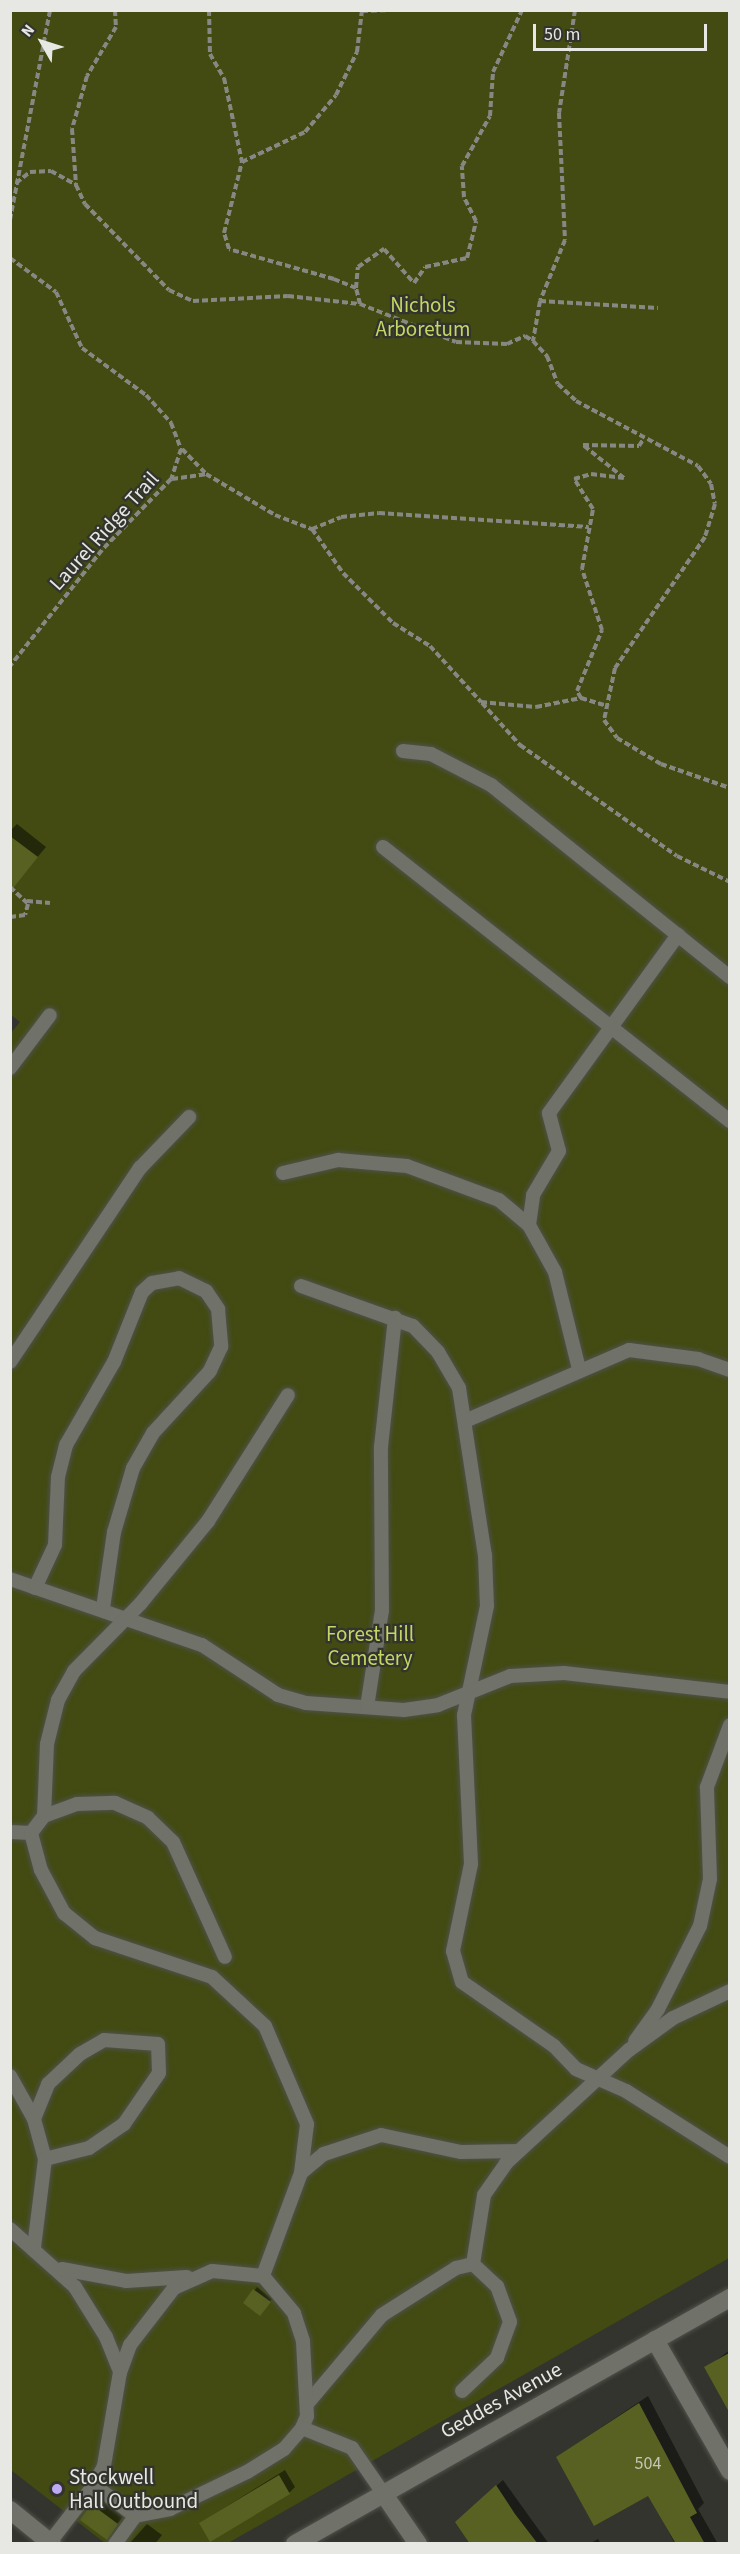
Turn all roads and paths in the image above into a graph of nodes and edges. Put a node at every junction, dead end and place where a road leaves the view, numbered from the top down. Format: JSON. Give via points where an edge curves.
{"nodes":[{"id":1,"x":50,"y":10,"type":"edge"},
{"id":2,"x":115,"y":10,"type":"edge"},
{"id":3,"x":209,"y":10,"type":"edge"},
{"id":4,"x":390,"y":10,"type":"edge"},
{"id":5,"x":522,"y":10,"type":"edge"},
{"id":6,"x":576,"y":10,"type":"edge"},
{"id":7,"x":362,"y":11,"type":"edge"},
{"id":8,"x":242,"y":162,"type":"junction"},
{"id":9,"x":15,"y":183,"type":"junction"},
{"id":10,"x":76,"y":185,"type":"junction"},
{"id":11,"x":10,"y":219,"type":"edge"},
{"id":12,"x":10,"y":258,"type":"edge"},
{"id":13,"x":356,"y":288,"type":"junction"},
{"id":14,"x":540,"y":301,"type":"junction"},
{"id":15,"x":360,"y":304,"type":"junction"},
{"id":16,"x":658,"y":308,"type":"dead end"},
{"id":17,"x":533,"y":341,"type":"junction"},
{"id":18,"x":644,"y":438,"type":"junction"},
{"id":19,"x":181,"y":449,"type":"junction"},
{"id":20,"x":206,"y":474,"type":"junction"},
{"id":21,"x":171,"y":479,"type":"junction"},
{"id":22,"x":589,"y":527,"type":"junction"},
{"id":23,"x":312,"y":529,"type":"junction"},
{"id":24,"x":10,"y":666,"type":"edge"},
{"id":25,"x":581,"y":698,"type":"junction"},
{"id":26,"x":481,"y":702,"type":"junction"},
{"id":27,"x":604,"y":705,"type":"junction"},
{"id":28,"x":403,"y":751,"type":"dead end"},
{"id":29,"x":729,"y":788,"type":"edge"},
{"id":30,"x":384,"y":847,"type":"dead end"},
{"id":31,"x":729,"y":882,"type":"edge"},
{"id":32,"x":10,"y":887,"type":"edge"},
{"id":33,"x":27,"y":901,"type":"junction"},
{"id":34,"x":50,"y":903,"type":"dead end"},
{"id":35,"x":10,"y":917,"type":"edge"},
{"id":36,"x":678,"y":935,"type":"junction"},
{"id":37,"x":729,"y":977,"type":"edge"},
{"id":38,"x":50,"y":1014,"type":"dead end"},
{"id":39,"x":610,"y":1027,"type":"junction"},
{"id":40,"x":10,"y":1068,"type":"edge"},
{"id":41,"x":189,"y":1117,"type":"dead end"},
{"id":42,"x":729,"y":1121,"type":"edge"},
{"id":43,"x":283,"y":1173,"type":"dead end"},
{"id":44,"x":529,"y":1224,"type":"junction"},
{"id":45,"x":301,"y":1286,"type":"dead end"},
{"id":46,"x":395,"y":1318,"type":"junction"},
{"id":47,"x":10,"y":1362,"type":"edge"},
{"id":48,"x":579,"y":1369,"type":"junction"},
{"id":49,"x":729,"y":1370,"type":"edge"},
{"id":50,"x":288,"y":1395,"type":"dead end"},
{"id":51,"x":465,"y":1421,"type":"junction"},
{"id":52,"x":10,"y":1580,"type":"edge"},
{"id":53,"x":35,"y":1588,"type":"junction"},
{"id":54,"x":104,"y":1608,"type":"junction"},
{"id":55,"x":127,"y":1616,"type":"junction"},
{"id":56,"x":470,"y":1692,"type":"junction"},
{"id":57,"x":729,"y":1692,"type":"edge"},
{"id":58,"x":367,"y":1707,"type":"junction"},
{"id":59,"x":729,"y":1725,"type":"edge"},
{"id":60,"x":44,"y":1816,"type":"junction"},
{"id":61,"x":11,"y":1833,"type":"edge"},
{"id":62,"x":31,"y":1833,"type":"junction"},
{"id":63,"x":225,"y":1957,"type":"dead end"},
{"id":64,"x":729,"y":1991,"type":"edge"},
{"id":65,"x":629,"y":2050,"type":"junction"},
{"id":66,"x":10,"y":2076,"type":"edge"},
{"id":67,"x":598,"y":2082,"type":"junction"},
{"id":68,"x":34,"y":2119,"type":"junction"},
{"id":69,"x":519,"y":2151,"type":"junction"},
{"id":70,"x":729,"y":2157,"type":"edge"},
{"id":71,"x":45,"y":2159,"type":"junction"},
{"id":72,"x":301,"y":2173,"type":"junction"},
{"id":73,"x":10,"y":2229,"type":"edge"},
{"id":74,"x":33,"y":2247,"type":"junction"},
{"id":75,"x":54,"y":2264,"type":"junction"},
{"id":76,"x":473,"y":2264,"type":"junction"},
{"id":77,"x":263,"y":2276,"type":"junction"},
{"id":78,"x":192,"y":2277,"type":"junction"},
{"id":79,"x":729,"y":2298,"type":"edge"},
{"id":80,"x":655,"y":2340,"type":"junction"},
{"id":81,"x":120,"y":2372,"type":"junction"},
{"id":82,"x":462,"y":2391,"type":"dead end"},
{"id":83,"x":307,"y":2404,"type":"junction"},
{"id":84,"x":302,"y":2428,"type":"junction"},
{"id":85,"x":729,"y":2471,"type":"edge"},
{"id":86,"x":94,"y":2485,"type":"junction"},
{"id":87,"x":383,"y":2493,"type":"junction"},
{"id":88,"x":10,"y":2510,"type":"edge"},
{"id":89,"x":135,"y":2516,"type":"junction"},
{"id":90,"x":51,"y":2543,"type":"edge"},
{"id":91,"x":115,"y":2544,"type":"edge"},
{"id":92,"x":295,"y":2544,"type":"edge"},
{"id":93,"x":418,"y":2544,"type":"edge"}],
"edges":[{"from":1,"to":9,"type":"path"},
{"from":2,"to":10,"type":"path","via":[[116,27],[87,76],[72,129]]},
{"from":3,"to":8,"type":"path","via":[[210,54],[224,78]]},
{"from":4,"to":7,"type":"path"},
{"from":5,"to":13,"type":"path","via":[[493,72],[490,116],[462,166],[464,197],[476,221],[467,258],[425,267],[414,283],[384,249],[358,267]]},
{"from":6,"to":14,"type":"path","via":[[559,112],[565,240]]},
{"from":7,"to":8,"type":"path","via":[[357,52],[336,95],[304,132]]},
{"from":8,"to":13,"type":"path","via":[[242,179],[225,215],[229,249]]},
{"from":9,"to":10,"type":"path","via":[[30,172],[51,171]]},
{"from":9,"to":11,"type":"path"},
{"from":10,"to":15,"type":"path","via":[[123,245],[169,290],[193,301],[288,296]]},
{"from":12,"to":19,"type":"path","via":[[56,292],[82,348],[146,395],[171,423]]},
{"from":13,"to":15,"type":"path"},
{"from":14,"to":16,"type":"path"},
{"from":14,"to":17,"type":"path"},
{"from":15,"to":17,"type":"path","via":[[456,342],[507,344],[525,336]]},
{"from":17,"to":18,"type":"path","via":[[547,356],[558,384],[576,401]]},
{"from":18,"to":22,"type":"path","via":[[639,446],[583,445],[624,478],[591,474],[574,479],[593,509]]},
{"from":18,"to":27,"type":"path","via":[[698,466],[711,484],[715,504],[705,537],[615,669]]},
{"from":19,"to":20,"type":"path"},
{"from":19,"to":21,"type":"path","name":"Laurel Ridge Trail"},
{"from":20,"to":21,"type":"path"},
{"from":20,"to":23,"type":"path","via":[[275,515]]},
{"from":21,"to":24,"type":"path","name":"Laurel Ridge Trail","via":[[102,550]]},
{"from":22,"to":23,"type":"path","via":[[379,513],[340,516]]},
{"from":22,"to":25,"type":"path","via":[[582,569],[602,630],[577,691]]},
{"from":23,"to":26,"type":"path","via":[[343,573],[393,623],[430,646]]},
{"from":25,"to":26,"type":"path","via":[[536,707]]},
{"from":25,"to":27,"type":"path"},
{"from":26,"to":31,"type":"path","via":[[520,745],[677,856]]},
{"from":27,"to":29,"type":"path","via":[[604,720],[617,738],[661,764]]},
{"from":28,"to":36,"type":"lane","via":[[431,754],[491,785]]},
{"from":30,"to":39,"type":"lane"},
{"from":32,"to":33,"type":"path"},
{"from":33,"to":34,"type":"path"},
{"from":33,"to":35,"type":"path","via":[[25,915]]},
{"from":36,"to":37,"type":"lane"},
{"from":36,"to":39,"type":"lane"},
{"from":38,"to":40,"type":"lane"},
{"from":39,"to":42,"type":"lane"},
{"from":39,"to":44,"type":"lane","via":[[551,1107],[559,1151],[533,1196]]},
{"from":41,"to":47,"type":"lane","via":[[140,1168]]},
{"from":43,"to":44,"type":"lane","via":[[338,1160],[407,1166],[499,1200]]},
{"from":44,"to":48,"type":"lane","via":[[555,1272]]},
{"from":45,"to":46,"type":"lane"},
{"from":46,"to":51,"type":"lane","via":[[413,1326],[438,1352],[459,1388]]},
{"from":46,"to":58,"type":"lane","via":[[381,1447],[385,1507],[380,1640]]},
{"from":48,"to":49,"type":"lane","via":[[629,1350],[698,1359]]},
{"from":48,"to":51,"type":"lane"},
{"from":50,"to":55,"type":"lane","via":[[208,1521]]},
{"from":51,"to":56,"type":"lane","via":[[487,1606]]},
{"from":52,"to":53,"type":"lane"},
{"from":53,"to":54,"type":"lane"},
{"from":53,"to":54,"type":"lane","via":[[55,1545],[58,1477],[66,1445],[114,1362],[142,1292],[152,1283],[179,1278],[206,1291],[218,1309],[221,1347],[210,1371],[153,1433],[133,1468],[114,1532]]},
{"from":54,"to":55,"type":"lane"},
{"from":55,"to":58,"type":"lane","via":[[202,1645],[279,1695],[306,1703]]},
{"from":55,"to":60,"type":"lane","via":[[74,1671],[58,1700],[47,1744]]},
{"from":56,"to":57,"type":"lane","via":[[510,1676],[564,1673]]},
{"from":56,"to":58,"type":"lane","via":[[416,1709]]},
{"from":56,"to":67,"type":"lane","via":[[464,1715],[471,1864],[453,1951],[455,1966],[469,1990]]},
{"from":59,"to":65,"type":"lane","via":[[707,1787],[710,1879],[700,1926],[658,2009]]},
{"from":60,"to":62,"type":"lane"},
{"from":60,"to":63,"type":"lane","via":[[77,1804],[115,1803],[148,1818],[173,1842]]},
{"from":61,"to":62,"type":"lane"},
{"from":62,"to":72,"type":"lane","via":[[41,1870],[64,1913],[95,1938],[212,1977],[265,2026],[307,2124]]},
{"from":64,"to":65,"type":"lane","via":[[673,2019]]},
{"from":65,"to":67,"type":"lane"},
{"from":66,"to":68,"type":"lane"},
{"from":67,"to":69,"type":"lane"},
{"from":67,"to":70,"type":"lane","via":[[626,2091]]},
{"from":68,"to":71,"type":"lane"},
{"from":68,"to":71,"type":"lane","via":[[48,2084],[80,2054],[104,2040],[158,2044],[159,2073],[124,2124],[89,2148]]},
{"from":69,"to":72,"type":"lane","via":[[460,2152],[381,2134],[324,2154]]},
{"from":69,"to":76,"type":"lane","via":[[484,2195]]},
{"from":71,"to":74,"type":"lane"},
{"from":72,"to":77,"type":"lane"},
{"from":73,"to":74,"type":"lane"},
{"from":74,"to":75,"type":"lane"},
{"from":75,"to":78,"type":"lane","via":[[82,2277],[126,2281]]},
{"from":75,"to":81,"type":"lane","via":[[90,2308]]},
{"from":76,"to":82,"type":"lane","via":[[501,2293],[510,2322],[497,2358]]},
{"from":76,"to":83,"type":"lane","via":[[456,2268],[382,2315]]},
{"from":77,"to":78,"type":"lane","via":[[212,2271]]},
{"from":77,"to":83,"type":"lane","via":[[294,2313],[303,2341]]},
{"from":78,"to":81,"type":"lane","via":[[147,2317]]},
{"from":79,"to":80,"type":"main road","name":"Geddes Avenue"},
{"from":80,"to":85,"type":"main road"},
{"from":80,"to":87,"type":"main road","name":"Geddes Avenue"},
{"from":81,"to":86,"type":"lane","via":[[106,2454]]},
{"from":83,"to":84,"type":"lane"},
{"from":84,"to":87,"type":"lane","via":[[352,2448]]},
{"from":84,"to":89,"type":"lane","via":[[284,2449],[214,2491],[170,2510]]},
{"from":86,"to":89,"type":"lane"},
{"from":86,"to":90,"type":"lane"},
{"from":87,"to":92,"type":"main road","name":"Geddes Avenue"},
{"from":87,"to":93,"type":"main road"},
{"from":88,"to":90,"type":"main road"},
{"from":89,"to":91,"type":"lane"}]}
